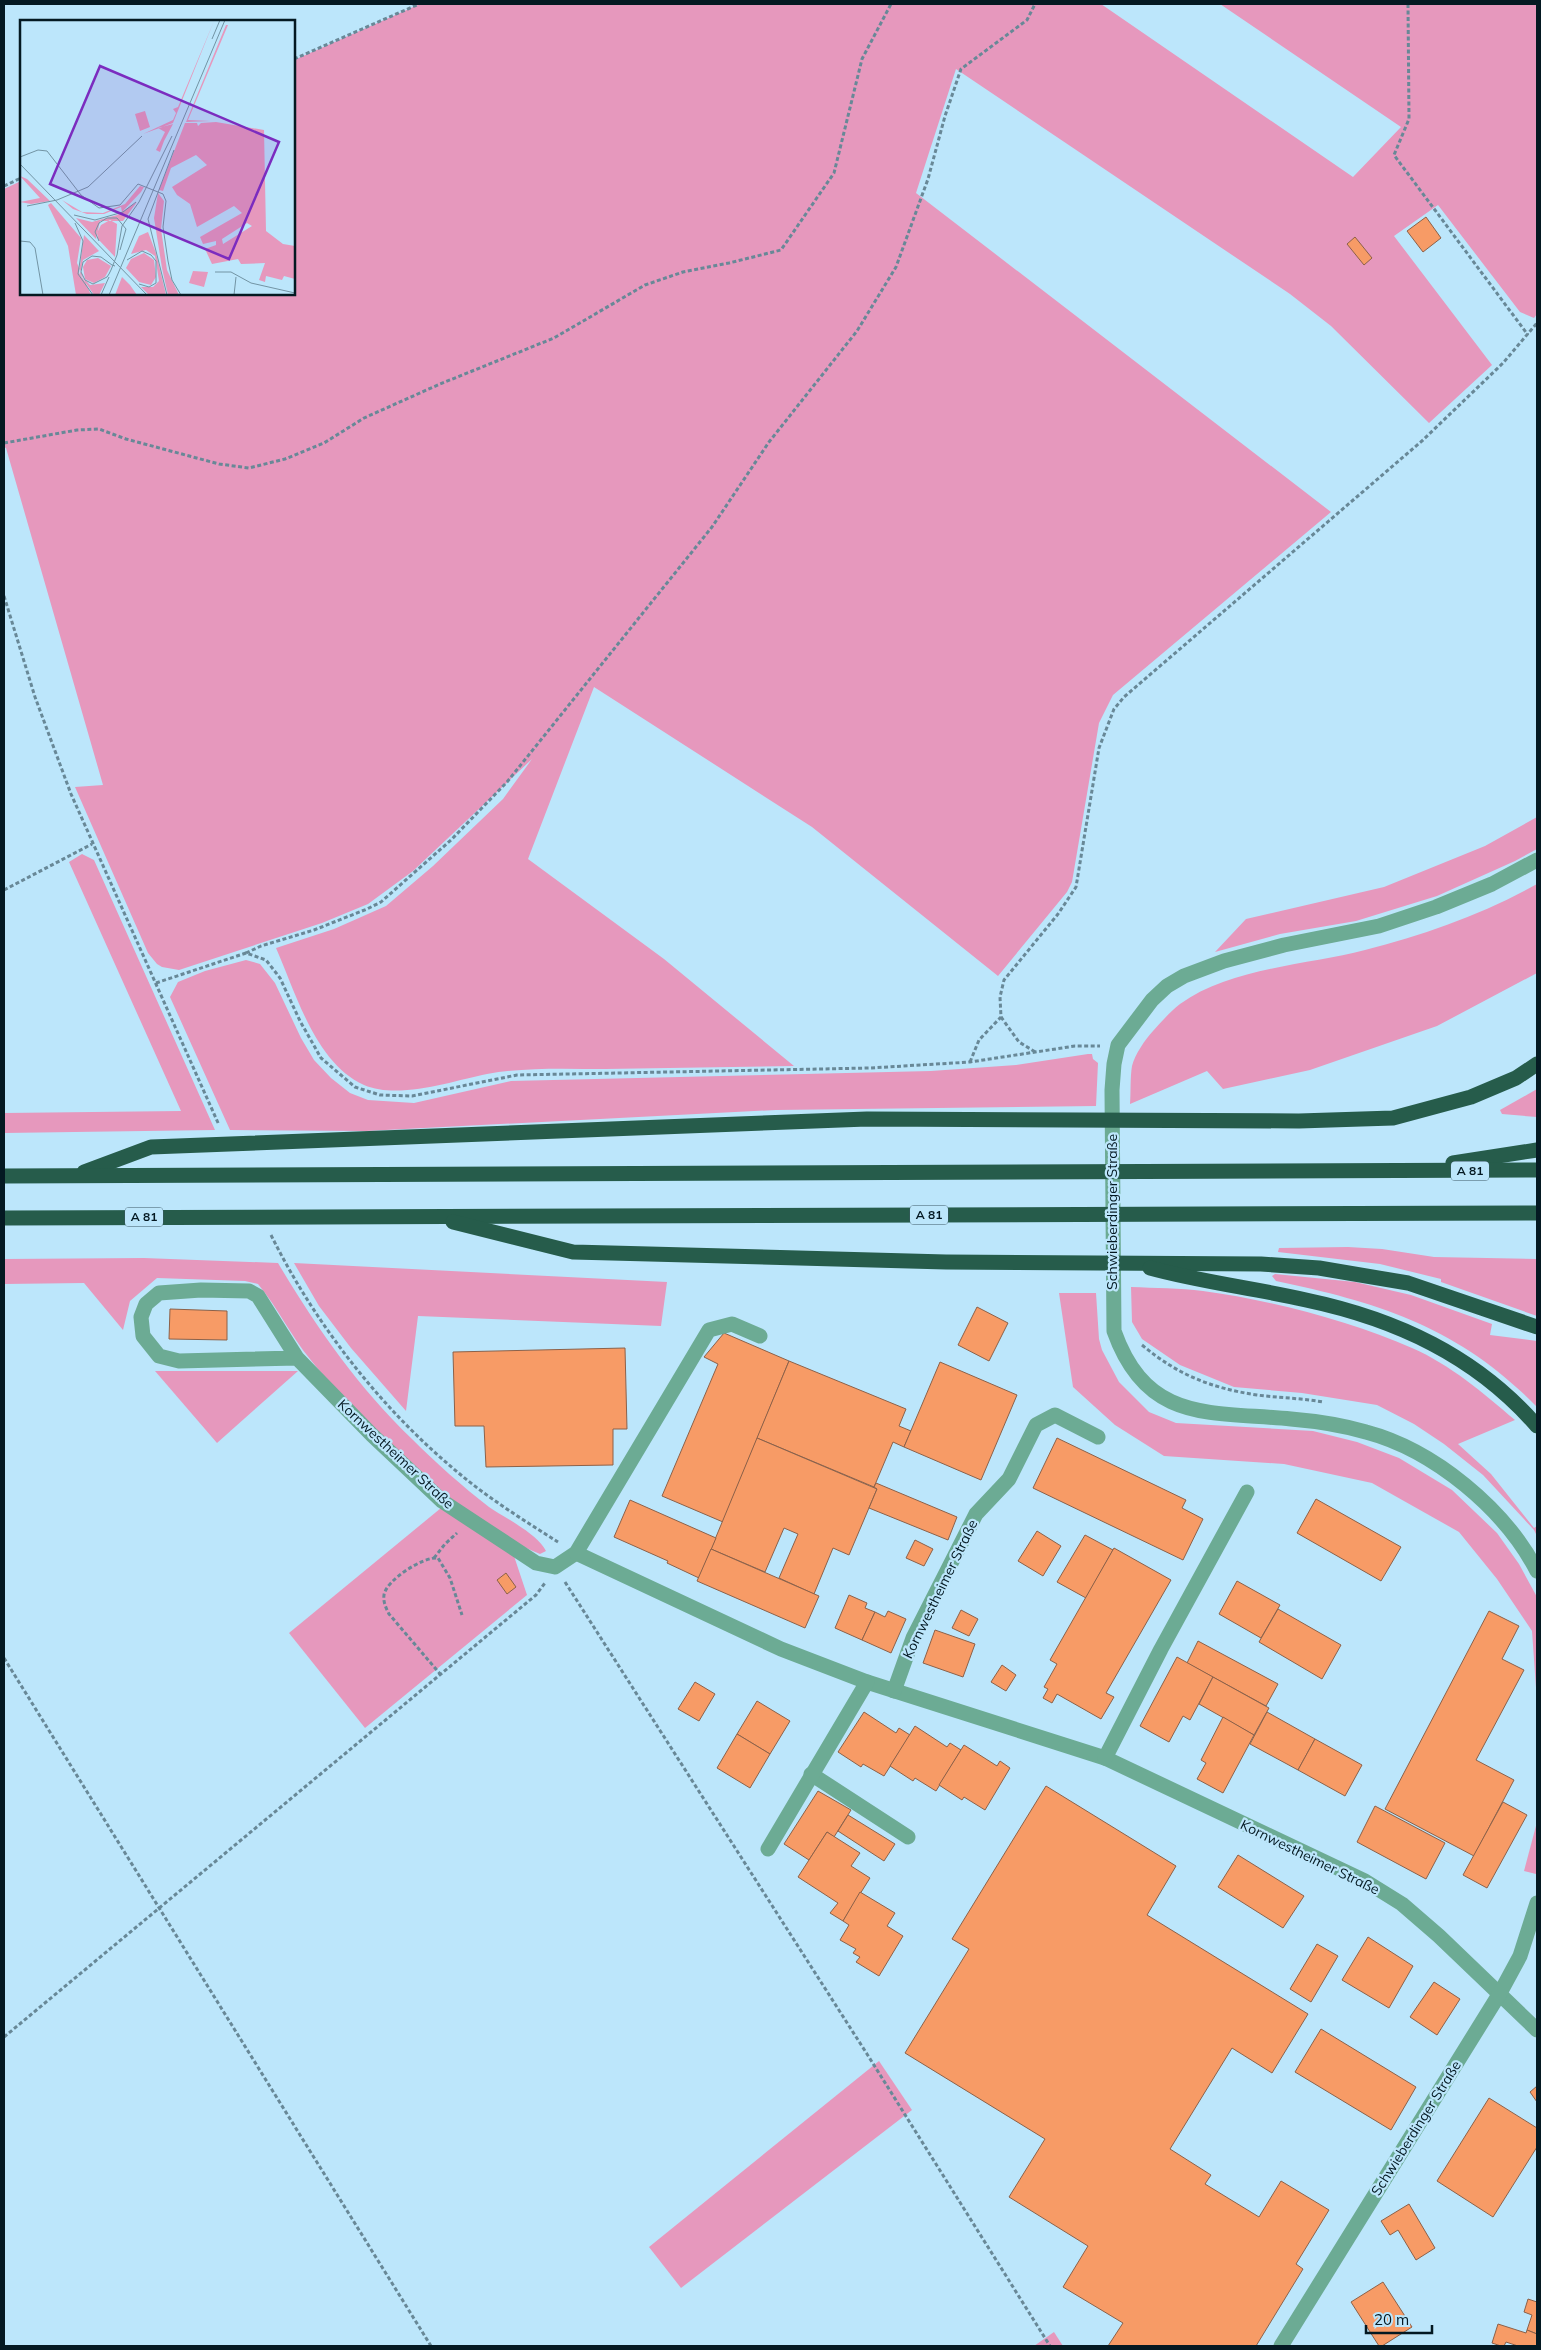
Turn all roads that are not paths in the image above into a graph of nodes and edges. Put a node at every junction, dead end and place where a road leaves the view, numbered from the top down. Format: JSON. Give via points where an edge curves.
{"nodes":[{"id":1,"x":1537,"y":860,"type":"edge"},
{"id":2,"x":1537,"y":1064,"type":"edge"},
{"id":3,"x":1537,"y":1150,"type":"edge"},
{"id":4,"x":1537,"y":1170,"type":"edge"},
{"id":5,"x":1402,"y":1171,"type":"junction"},
{"id":6,"x":4,"y":1176,"type":"edge"},
{"id":7,"x":73,"y":1176,"type":"junction"},
{"id":8,"x":1537,"y":1213,"type":"edge"},
{"id":9,"x":429,"y":1216,"type":"junction"},
{"id":10,"x":4,"y":1218,"type":"edge"},
{"id":11,"x":1126,"y":1262,"type":"junction"},
{"id":12,"x":1537,"y":1327,"type":"edge"},
{"id":13,"x":760,"y":1336,"type":"dead end"},
{"id":14,"x":297,"y":1358,"type":"junction"},
{"id":15,"x":1537,"y":1426,"type":"edge"},
{"id":16,"x":1098,"y":1437,"type":"dead end"},
{"id":17,"x":1247,"y":1492,"type":"dead end"},
{"id":18,"x":576,"y":1553,"type":"junction"},
{"id":19,"x":1537,"y":1572,"type":"edge"},
{"id":20,"x":867,"y":1682,"type":"junction"},
{"id":21,"x":894,"y":1691,"type":"junction"},
{"id":22,"x":1105,"y":1758,"type":"junction"},
{"id":23,"x":811,"y":1774,"type":"junction"},
{"id":24,"x":908,"y":1837,"type":"dead end"},
{"id":25,"x":768,"y":1849,"type":"dead end"},
{"id":26,"x":1537,"y":1903,"type":"edge"},
{"id":27,"x":1500,"y":1993,"type":"junction"},
{"id":28,"x":1537,"y":2030,"type":"edge"},
{"id":29,"x":1281,"y":2346,"type":"edge"}],
"edges":[{"from":1,"to":19,"type":"street","name":"Schwieberdinger Straße","via":[[1484,887],[1379,926],[1284,945],[1184,976],[1152,1000],[1118,1045],[1112,1090],[1114,1331],[1132,1369],[1146,1386],[1166,1400],[1193,1410],[1226,1416],[1292,1419],[1365,1432],[1405,1446],[1473,1492],[1506,1525]]},
{"from":2,"to":7,"type":"highway","via":[[1516,1078],[1471,1098],[1393,1118],[1300,1122],[867,1119],[151,1147]]},
{"from":3,"to":5,"type":"highway"},
{"from":4,"to":5,"type":"highway","number":"A 81"},
{"from":5,"to":7,"type":"highway","number":"A 81"},
{"from":6,"to":7,"type":"highway","number":"A 81"},
{"from":8,"to":9,"type":"highway","number":"A 81"},
{"from":9,"to":10,"type":"highway","number":"A 81"},
{"from":9,"to":11,"type":"highway","via":[[574,1252],[946,1262]]},
{"from":11,"to":12,"type":"highway","via":[[1261,1264],[1373,1275],[1408,1283]]},
{"from":11,"to":15,"type":"highway","via":[[1194,1280],[1306,1300],[1364,1315],[1410,1333],[1472,1366],[1511,1398]]},
{"from":13,"to":18,"type":"street","via":[[732,1324],[709,1330]]},
{"from":14,"to":14,"type":"street","name":"Kornwestheimer Straße","via":[[258,1296],[249,1291],[159,1293],[146,1304],[141,1317],[143,1336],[159,1356],[179,1361]]},
{"from":14,"to":18,"type":"street","name":"Kornwestheimer Straße","via":[[442,1502],[536,1563],[555,1567]]},
{"from":16,"to":21,"type":"street","name":"Kornwestheimer Straße","via":[[1055,1415],[1036,1425],[1009,1479],[976,1514],[913,1638]]},
{"from":17,"to":22,"type":"street"},
{"from":18,"to":20,"type":"street","name":"Kornwestheimer Straße","via":[[781,1649]]},
{"from":20,"to":21,"type":"street","name":"Kornwestheimer Straße"},
{"from":20,"to":23,"type":"street"},
{"from":21,"to":22,"type":"street","name":"Kornwestheimer Straße"},
{"from":22,"to":27,"type":"street","name":"Kornwestheimer Straße","via":[[1365,1881],[1402,1904]]},
{"from":23,"to":24,"type":"street"},
{"from":23,"to":25,"type":"street"},
{"from":26,"to":27,"type":"street","name":"Schwieberdinger Straße","via":[[1520,1956]]},
{"from":27,"to":28,"type":"street","name":"Kornwestheimer Straße"},
{"from":27,"to":29,"type":"street","name":"Schwieberdinger Straße"}]}
